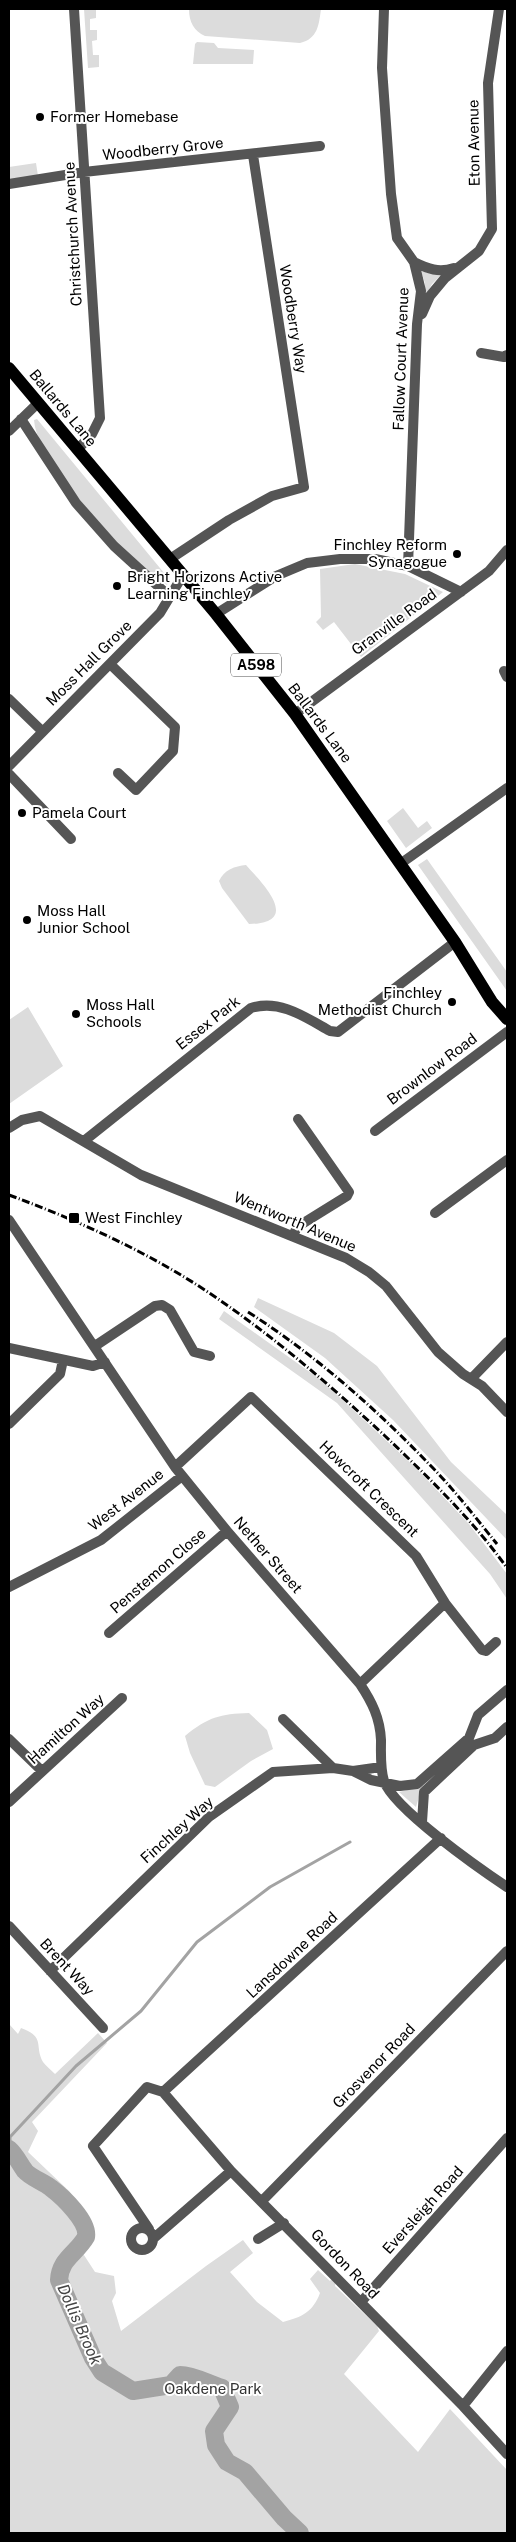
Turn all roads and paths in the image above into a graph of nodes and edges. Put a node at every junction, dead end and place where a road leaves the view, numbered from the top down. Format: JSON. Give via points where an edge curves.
{"nodes":[{"id":1,"x":74,"y":9,"type":"edge"},
{"id":2,"x":384,"y":9,"type":"edge"},
{"id":3,"x":499,"y":9,"type":"edge"},
{"id":4,"x":320,"y":146,"type":"dead end"},
{"id":5,"x":253,"y":155,"type":"junction"},
{"id":6,"x":84,"y":172,"type":"junction"},
{"id":7,"x":9,"y":184,"type":"edge"},
{"id":8,"x":414,"y":262,"type":"junction"},
{"id":9,"x":462,"y":266,"type":"junction"},
{"id":10,"x":417,"y":324,"type":"junction"},
{"id":11,"x":481,"y":353,"type":"dead end"},
{"id":12,"x":507,"y":355,"type":"edge"},
{"id":13,"x":9,"y":368,"type":"edge"},
{"id":14,"x":38,"y":403,"type":"junction"},
{"id":15,"x":21,"y":419,"type":"junction"},
{"id":16,"x":9,"y":432,"type":"edge"},
{"id":17,"x":78,"y":450,"type":"junction"},
{"id":18,"x":507,"y":550,"type":"edge"},
{"id":19,"x":170,"y":559,"type":"junction"},
{"id":20,"x":408,"y":566,"type":"junction"},
{"id":21,"x":183,"y":575,"type":"junction"},
{"id":22,"x":461,"y":592,"type":"junction"},
{"id":23,"x":170,"y":597,"type":"junction"},
{"id":24,"x":216,"y":614,"type":"junction"},
{"id":25,"x":110,"y":664,"type":"junction"},
{"id":26,"x":9,"y":699,"type":"edge"},
{"id":27,"x":294,"y":714,"type":"junction"},
{"id":28,"x":42,"y":731,"type":"junction"},
{"id":29,"x":9,"y":766,"type":"edge"},
{"id":30,"x":118,"y":773,"type":"dead end"},
{"id":31,"x":9,"y":774,"type":"edge"},
{"id":32,"x":507,"y":788,"type":"edge"},
{"id":33,"x":71,"y":839,"type":"dead end"},
{"id":34,"x":400,"y":864,"type":"junction"},
{"id":35,"x":455,"y":942,"type":"junction"},
{"id":36,"x":506,"y":1016,"type":"edge"},
{"id":37,"x":507,"y":1032,"type":"edge"},
{"id":38,"x":298,"y":1119,"type":"dead end"},
{"id":39,"x":9,"y":1128,"type":"edge"},
{"id":40,"x":375,"y":1131,"type":"dead end"},
{"id":41,"x":84,"y":1141,"type":"junction"},
{"id":42,"x":507,"y":1160,"type":"edge"},
{"id":43,"x":435,"y":1213,"type":"dead end"},
{"id":44,"x":9,"y":1220,"type":"edge"},
{"id":45,"x":293,"y":1236,"type":"junction"},
{"id":46,"x":507,"y":1342,"type":"edge"},
{"id":47,"x":95,"y":1346,"type":"junction"},
{"id":48,"x":9,"y":1348,"type":"edge"},
{"id":49,"x":210,"y":1356,"type":"dead end"},
{"id":50,"x":63,"y":1360,"type":"junction"},
{"id":51,"x":105,"y":1362,"type":"junction"},
{"id":52,"x":472,"y":1378,"type":"junction"},
{"id":53,"x":507,"y":1412,"type":"edge"},
{"id":54,"x":9,"y":1424,"type":"edge"},
{"id":55,"x":175,"y":1467,"type":"junction"},
{"id":56,"x":182,"y":1476,"type":"junction"},
{"id":57,"x":227,"y":1531,"type":"junction"},
{"id":58,"x":9,"y":1587,"type":"edge"},
{"id":59,"x":445,"y":1603,"type":"junction"},
{"id":60,"x":109,"y":1633,"type":"dead end"},
{"id":61,"x":496,"y":1642,"type":"dead end"},
{"id":62,"x":360,"y":1684,"type":"junction"},
{"id":63,"x":507,"y":1690,"type":"edge"},
{"id":64,"x":122,"y":1698,"type":"dead end"},
{"id":65,"x":283,"y":1720,"type":"dead end"},
{"id":66,"x":507,"y":1727,"type":"edge"},
{"id":67,"x":9,"y":1739,"type":"edge"},
{"id":68,"x":381,"y":1767,"type":"junction"},
{"id":69,"x":333,"y":1768,"type":"junction"},
{"id":70,"x":353,"y":1771,"type":"junction"},
{"id":71,"x":42,"y":1772,"type":"junction"},
{"id":72,"x":385,"y":1782,"type":"junction"},
{"id":73,"x":9,"y":1802,"type":"edge"},
{"id":74,"x":422,"y":1822,"type":"junction"},
{"id":75,"x":441,"y":1838,"type":"junction"},
{"id":76,"x":507,"y":1888,"type":"edge"},
{"id":77,"x":9,"y":1926,"type":"edge"},
{"id":78,"x":507,"y":1951,"type":"edge"},
{"id":79,"x":50,"y":1971,"type":"junction"},
{"id":80,"x":103,"y":2028,"type":"dead end"},
{"id":81,"x":163,"y":2092,"type":"junction"},
{"id":82,"x":507,"y":2138,"type":"edge"},
{"id":83,"x":231,"y":2171,"type":"junction"},
{"id":84,"x":262,"y":2201,"type":"junction"},
{"id":85,"x":284,"y":2223,"type":"junction"},
{"id":86,"x":258,"y":2239,"type":"dead end"},
{"id":87,"x":361,"y":2302,"type":"junction"},
{"id":88,"x":507,"y":2351,"type":"edge"},
{"id":89,"x":463,"y":2406,"type":"junction"},
{"id":90,"x":507,"y":2454,"type":"edge"}],
"edges":[{"from":1,"to":6,"type":"street","name":"Christchurch Avenue"},
{"from":2,"to":8,"type":"street","name":"Fallow Court Avenue","via":[[382,68],[391,194],[397,238]]},
{"from":3,"to":9,"type":"street","name":"Eton Avenue","via":[[488,83],[492,229],[479,251]]},
{"from":4,"to":5,"type":"street","name":"Woodberry Grove"},
{"from":5,"to":6,"type":"street","name":"Woodberry Grove"},
{"from":5,"to":19,"type":"street","name":"Woodberry Way","via":[[304,487],[272,496]]},
{"from":6,"to":7,"type":"street","name":"Woodberry Grove"},
{"from":6,"to":17,"type":"street","name":"Christchurch Avenue","via":[[100,418]]},
{"from":8,"to":9,"type":"street","via":[[443,272]]},
{"from":8,"to":10,"type":"street","name":"Fallow Court Avenue","via":[[421,291]]},
{"from":9,"to":10,"type":"street","name":"Eton Avenue","via":[[445,278],[430,296]]},
{"from":10,"to":20,"type":"street","name":"Fallow Court Avenue"},
{"from":11,"to":12,"type":"street"},
{"from":13,"to":14,"type":"main road","name":"Ballards Lane","number":"A598"},
{"from":14,"to":15,"type":"street"},
{"from":14,"to":17,"type":"main road","name":"Ballards Lane","number":"A598"},
{"from":15,"to":16,"type":"street"},
{"from":15,"to":23,"type":"street","via":[[76,503],[114,546]]},
{"from":17,"to":19,"type":"main road","name":"Ballards Lane","number":"A598"},
{"from":18,"to":22,"type":"street","name":"Granville Road","via":[[489,571]]},
{"from":19,"to":21,"type":"main road","name":"Ballards Lane","number":"A598"},
{"from":20,"to":22,"type":"street"},
{"from":20,"to":24,"type":"street","via":[[375,559],[307,563],[276,576]]},
{"from":21,"to":23,"type":"street","name":"Moss Hall Grove"},
{"from":21,"to":24,"type":"main road","name":"Ballards Lane","number":"A598"},
{"from":22,"to":27,"type":"street","name":"Granville Road"},
{"from":23,"to":25,"type":"street","name":"Moss Hall Grove","via":[[160,613]]},
{"from":24,"to":27,"type":"main road","name":"Ballards Lane","number":"A598"},
{"from":25,"to":28,"type":"street","name":"Moss Hall Grove"},
{"from":25,"to":30,"type":"street","via":[[175,728],[173,751],[136,790]]},
{"from":26,"to":28,"type":"street"},
{"from":27,"to":34,"type":"main road","name":"Ballards Lane","number":"A598"},
{"from":28,"to":29,"type":"street","name":"Moss Hall Grove"},
{"from":31,"to":33,"type":"street"},
{"from":32,"to":34,"type":"street"},
{"from":34,"to":35,"type":"main road","name":"Ballards Lane","number":"A598"},
{"from":35,"to":36,"type":"main road","name":"Ballards Lane","number":"A598"},
{"from":35,"to":41,"type":"street","name":"Essex Park","via":[[338,1032],[278,1006],[250,1008]]},
{"from":37,"to":40,"type":"street","name":"Brownlow Road"},
{"from":38,"to":45,"type":"street","via":[[349,1192],[348,1196],[297,1227]]},
{"from":39,"to":41,"type":"street","via":[[22,1120],[40,1116]]},
{"from":41,"to":45,"type":"street","name":"Wentworth Avenue","via":[[141,1175]]},
{"from":42,"to":43,"type":"street"},
{"from":44,"to":47,"type":"street","name":"Nether Street"},
{"from":45,"to":52,"type":"street","name":"Wentworth Avenue","via":[[346,1258],[370,1272],[402,1304],[438,1352]]},
{"from":46,"to":52,"type":"street"},
{"from":47,"to":49,"type":"street","via":[[155,1306],[162,1305],[170,1310],[194,1352]]},
{"from":47,"to":51,"type":"street","name":"Nether Street"},
{"from":48,"to":50,"type":"street"},
{"from":50,"to":51,"type":"street","via":[[93,1366]]},
{"from":50,"to":54,"type":"street","via":[[60,1374]]},
{"from":51,"to":55,"type":"street","name":"Nether Street"},
{"from":52,"to":53,"type":"street","name":"Wentworth Avenue"},
{"from":55,"to":56,"type":"street","name":"Nether Street"},
{"from":55,"to":59,"type":"street","name":"Howcroft Crescent","via":[[251,1397],[416,1556]]},
{"from":56,"to":57,"type":"street","name":"Nether Street"},
{"from":56,"to":58,"type":"street","name":"West Avenue","via":[[101,1540]]},
{"from":57,"to":60,"type":"street","name":"Penstemon Close"},
{"from":57,"to":62,"type":"street","name":"Nether Street"},
{"from":59,"to":61,"type":"street","via":[[482,1650],[486,1651]]},
{"from":59,"to":62,"type":"street"},
{"from":62,"to":68,"type":"street","name":"Nether Street","via":[[377,1716]]},
{"from":63,"to":72,"type":"street","via":[[478,1715],[469,1738],[417,1784],[406,1786]]},
{"from":64,"to":71,"type":"street","name":"Hamilton Way"},
{"from":65,"to":69,"type":"street"},
{"from":66,"to":74,"type":"street","via":[[496,1738],[474,1745],[424,1792]]},
{"from":67,"to":71,"type":"street"},
{"from":68,"to":70,"type":"street","name":"Finchley Way"},
{"from":68,"to":72,"type":"street","name":"Nether Street"},
{"from":69,"to":70,"type":"street","name":"Finchley Way"},
{"from":69,"to":79,"type":"street","name":"Finchley Way","via":[[273,1772],[209,1817]]},
{"from":70,"to":72,"type":"street","via":[[371,1780]]},
{"from":71,"to":73,"type":"street","name":"Hamilton Way"},
{"from":72,"to":74,"type":"street","name":"Nether Street","via":[[400,1804]]},
{"from":74,"to":75,"type":"street","name":"Nether Street"},
{"from":75,"to":76,"type":"street","name":"Nether Street"},
{"from":75,"to":81,"type":"street","name":"Lansdowne Road"},
{"from":77,"to":79,"type":"street","name":"Brent Way"},
{"from":78,"to":84,"type":"street","name":"Grosvenor Road"},
{"from":79,"to":80,"type":"street","name":"Brent Way"},
{"from":81,"to":83,"type":"street","name":"Gordon Road"},
{"from":81,"to":83,"type":"street","via":[[147,2087],[93,2146],[151,2234]]},
{"from":82,"to":87,"type":"street","name":"Eversleigh Road"},
{"from":83,"to":84,"type":"street","name":"Gordon Road"},
{"from":84,"to":85,"type":"street","name":"Gordon Road"},
{"from":85,"to":86,"type":"street"},
{"from":85,"to":87,"type":"street","name":"Gordon Road"},
{"from":87,"to":89,"type":"street","name":"Gordon Road"},
{"from":88,"to":89,"type":"street"},
{"from":89,"to":90,"type":"street","name":"Gordon Road"}]}
